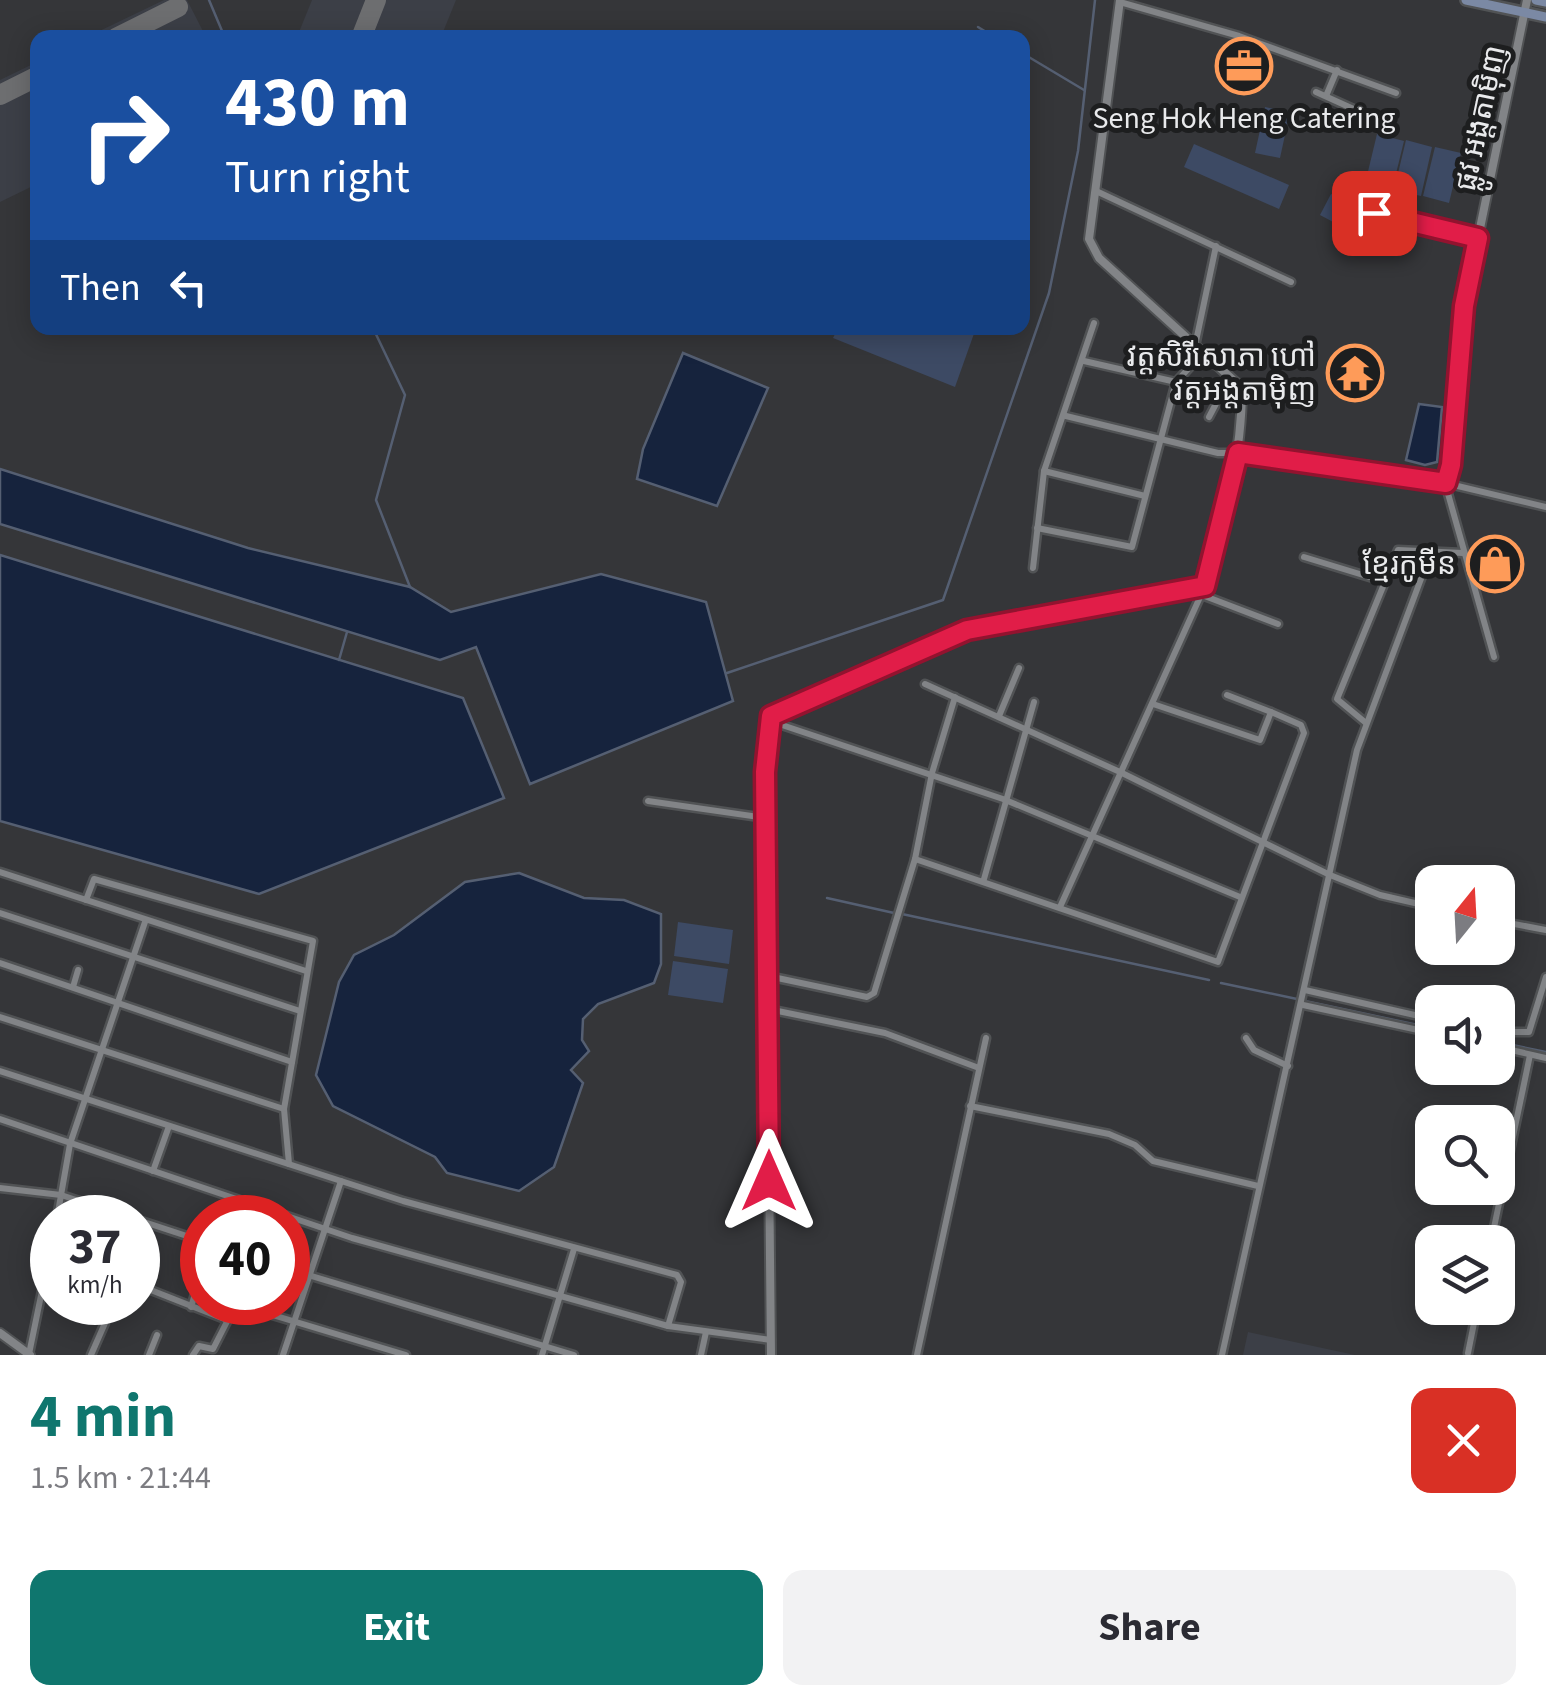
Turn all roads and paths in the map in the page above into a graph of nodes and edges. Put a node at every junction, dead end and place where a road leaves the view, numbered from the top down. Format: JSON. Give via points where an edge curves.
{"nodes":[{"id":1,"x":1466,"y":0,"type":"edge"},
{"id":2,"x":1527,"y":0,"type":"edge"},
{"id":3,"x":1536,"y":0,"type":"edge"},
{"id":4,"x":1120,"y":1,"type":"edge"},
{"id":5,"x":1546,"y":2,"type":"edge"},
{"id":6,"x":1524,"y":12,"type":"junction"},
{"id":7,"x":1546,"y":17,"type":"edge"},
{"id":8,"x":1336,"y":70,"type":"junction"},
{"id":9,"x":1316,"y":92,"type":"dead end"},
{"id":10,"x":1396,"y":93,"type":"dead end"},
{"id":11,"x":1326,"y":96,"type":"junction"},
{"id":12,"x":1370,"y":116,"type":"dead end"},
{"id":13,"x":1096,"y":190,"type":"junction"},
{"id":14,"x":1374,"y":213,"type":"dead end"},
{"id":15,"x":1478,"y":238,"type":"junction"},
{"id":16,"x":1216,"y":246,"type":"junction"},
{"id":17,"x":1290,"y":282,"type":"dead end"},
{"id":18,"x":1094,"y":324,"type":"dead end"},
{"id":19,"x":1195,"y":346,"type":"junction"},
{"id":20,"x":1203,"y":353,"type":"junction"},
{"id":21,"x":1084,"y":361,"type":"junction"},
{"id":22,"x":1230,"y":378,"type":"junction"},
{"id":23,"x":1176,"y":382,"type":"junction"},
{"id":24,"x":1066,"y":416,"type":"junction"},
{"id":25,"x":1209,"y":417,"type":"dead end"},
{"id":26,"x":1160,"y":438,"type":"junction"},
{"id":27,"x":1238,"y":453,"type":"junction"},
{"id":28,"x":1044,"y":471,"type":"junction"},
{"id":29,"x":1446,"y":483,"type":"junction"},
{"id":30,"x":1145,"y":496,"type":"junction"},
{"id":31,"x":1546,"y":507,"type":"edge"},
{"id":32,"x":1037,"y":528,"type":"junction"},
{"id":33,"x":1431,"y":552,"type":"junction"},
{"id":34,"x":1463,"y":553,"type":"junction"},
{"id":35,"x":1304,"y":557,"type":"dead end"},
{"id":36,"x":1033,"y":568,"type":"dead end"},
{"id":37,"x":1386,"y":582,"type":"junction"},
{"id":38,"x":1204,"y":590,"type":"junction"},
{"id":39,"x":1278,"y":624,"type":"dead end"},
{"id":40,"x":1494,"y":657,"type":"dead end"},
{"id":41,"x":1019,"y":668,"type":"dead end"},
{"id":42,"x":925,"y":684,"type":"dead end"},
{"id":43,"x":1227,"y":695,"type":"dead end"},
{"id":44,"x":955,"y":697,"type":"junction"},
{"id":45,"x":1034,"y":702,"type":"dead end"},
{"id":46,"x":1154,"y":704,"type":"junction"},
{"id":47,"x":1271,"y":712,"type":"junction"},
{"id":48,"x":999,"y":716,"type":"junction"},
{"id":49,"x":769,"y":721,"type":"junction"},
{"id":50,"x":1366,"y":723,"type":"junction"},
{"id":51,"x":1025,"y":728,"type":"junction"},
{"id":52,"x":1120,"y":772,"type":"junction"},
{"id":53,"x":932,"y":773,"type":"junction"},
{"id":54,"x":1003,"y":799,"type":"junction"},
{"id":55,"x":648,"y":801,"type":"dead end"},
{"id":56,"x":766,"y":818,"type":"junction"},
{"id":57,"x":1090,"y":834,"type":"junction"},
{"id":58,"x":1261,"y":842,"type":"junction"},
{"id":59,"x":915,"y":859,"type":"junction"},
{"id":60,"x":0,"y":872,"type":"edge"},
{"id":61,"x":1330,"y":875,"type":"junction"},
{"id":62,"x":984,"y":880,"type":"junction"},
{"id":63,"x":1241,"y":897,"type":"junction"},
{"id":64,"x":86,"y":900,"type":"junction"},
{"id":65,"x":1415,"y":903,"type":"edge"},
{"id":66,"x":1060,"y":907,"type":"junction"},
{"id":67,"x":0,"y":913,"type":"edge"},
{"id":68,"x":145,"y":922,"type":"junction"},
{"id":69,"x":1515,"y":924,"type":"edge"},
{"id":70,"x":1546,"y":930,"type":"edge"},
{"id":71,"x":132,"y":957,"type":"junction"},
{"id":72,"x":0,"y":963,"type":"edge"},
{"id":73,"x":78,"y":970,"type":"dead end"},
{"id":74,"x":306,"y":971,"type":"junction"},
{"id":75,"x":768,"y":976,"type":"junction"},
{"id":76,"x":1546,"y":977,"type":"edge"},
{"id":77,"x":72,"y":987,"type":"junction"},
{"id":78,"x":1305,"y":991,"type":"junction"},
{"id":79,"x":118,"y":1002,"type":"junction"},
{"id":80,"x":1303,"y":1004,"type":"junction"},
{"id":81,"x":768,"y":1008,"type":"junction"},
{"id":82,"x":300,"y":1011,"type":"junction"},
{"id":83,"x":1415,"y":1015,"type":"edge"},
{"id":84,"x":0,"y":1016,"type":"edge"},
{"id":85,"x":1415,"y":1029,"type":"edge"},
{"id":86,"x":1515,"y":1035,"type":"edge"},
{"id":87,"x":986,"y":1038,"type":"dead end"},
{"id":88,"x":1246,"y":1038,"type":"dead end"},
{"id":89,"x":101,"y":1050,"type":"junction"},
{"id":90,"x":1515,"y":1051,"type":"edge"},
{"id":91,"x":1530,"y":1054,"type":"junction"},
{"id":92,"x":1546,"y":1058,"type":"edge"},
{"id":93,"x":292,"y":1062,"type":"junction"},
{"id":94,"x":1288,"y":1066,"type":"junction"},
{"id":95,"x":979,"y":1068,"type":"junction"},
{"id":96,"x":0,"y":1071,"type":"edge"},
{"id":97,"x":85,"y":1099,"type":"junction"},
{"id":98,"x":970,"y":1106,"type":"junction"},
{"id":99,"x":284,"y":1109,"type":"junction"},
{"id":100,"x":0,"y":1120,"type":"edge"},
{"id":101,"x":170,"y":1126,"type":"junction"},
{"id":102,"x":70,"y":1144,"type":"junction"},
{"id":103,"x":289,"y":1164,"type":"junction"},
{"id":104,"x":153,"y":1172,"type":"junction"},
{"id":105,"x":341,"y":1181,"type":"junction"},
{"id":106,"x":1258,"y":1186,"type":"junction"},
{"id":107,"x":0,"y":1188,"type":"edge"},
{"id":108,"x":62,"y":1195,"type":"joint"},
{"id":109,"x":1495,"y":1225,"type":"edge"},
{"id":110,"x":326,"y":1230,"type":"junction"},
{"id":111,"x":574,"y":1248,"type":"junction"},
{"id":112,"x":311,"y":1278,"type":"junction"},
{"id":113,"x":310,"y":1281,"type":"edge"},
{"id":114,"x":560,"y":1296,"type":"junction"},
{"id":115,"x":36,"y":1325,"type":"edge"},
{"id":116,"x":104,"y":1325,"type":"edge"},
{"id":117,"x":224,"y":1325,"type":"edge"},
{"id":118,"x":295,"y":1325,"type":"edge"},
{"id":119,"x":303,"y":1325,"type":"edge"},
{"id":120,"x":1474,"y":1325,"type":"edge"},
{"id":121,"x":668,"y":1326,"type":"junction"},
{"id":122,"x":706,"y":1332,"type":"junction"},
{"id":123,"x":0,"y":1333,"type":"edge"},
{"id":124,"x":158,"y":1335,"type":"dead end"},
{"id":125,"x":771,"y":1340,"type":"junction"},
{"id":126,"x":545,"y":1344,"type":"junction"},
{"id":127,"x":1468,"y":1352,"type":"edge"},
{"id":128,"x":30,"y":1355,"type":"edge"},
{"id":129,"x":91,"y":1355,"type":"edge"},
{"id":130,"x":150,"y":1355,"type":"edge"},
{"id":131,"x":193,"y":1355,"type":"edge"},
{"id":132,"x":282,"y":1355,"type":"edge"},
{"id":133,"x":406,"y":1355,"type":"edge"},
{"id":134,"x":542,"y":1355,"type":"edge"},
{"id":135,"x":574,"y":1355,"type":"edge"},
{"id":136,"x":701,"y":1355,"type":"edge"},
{"id":137,"x":771,"y":1355,"type":"edge"},
{"id":138,"x":917,"y":1355,"type":"edge"},
{"id":139,"x":1222,"y":1355,"type":"edge"}],
"edges":[{"from":1,"to":6,"type":"main road"},
{"from":2,"to":6,"type":"street","name":"ផ្លូវ អង្តតាម៉ិញ"},
{"from":3,"to":5,"type":"main road"},
{"from":4,"to":8,"type":"street"},
{"from":4,"to":13,"type":"street"},
{"from":6,"to":7,"type":"main road"},
{"from":6,"to":15,"type":"street","name":"ផ្លូវ អង្តតាម៉ិញ"},
{"from":8,"to":10,"type":"street"},
{"from":8,"to":11,"type":"street"},
{"from":9,"to":11,"type":"street"},
{"from":11,"to":12,"type":"street"},
{"from":13,"to":16,"type":"street"},
{"from":13,"to":19,"type":"street","via":[[1092,247]]},
{"from":14,"to":15,"type":"street"},
{"from":15,"to":29,"type":"street","name":"ផ្លូវ អង្តតាម៉ិញ","via":[[1464,306]]},
{"from":16,"to":17,"type":"street"},
{"from":16,"to":19,"type":"street"},
{"from":18,"to":21,"type":"street"},
{"from":19,"to":20,"type":"street"},
{"from":20,"to":22,"type":"street"},
{"from":20,"to":23,"type":"street"},
{"from":21,"to":23,"type":"street"},
{"from":21,"to":24,"type":"street"},
{"from":22,"to":25,"type":"street"},
{"from":22,"to":27,"type":"street","via":[[1242,388]]},
{"from":23,"to":26,"type":"street"},
{"from":24,"to":26,"type":"street"},
{"from":24,"to":28,"type":"street"},
{"from":26,"to":27,"type":"street"},
{"from":26,"to":30,"type":"street"},
{"from":27,"to":29,"type":"street"},
{"from":27,"to":38,"type":"street"},
{"from":28,"to":30,"type":"street"},
{"from":28,"to":32,"type":"street"},
{"from":29,"to":31,"type":"street"},
{"from":29,"to":34,"type":"street"},
{"from":30,"to":32,"type":"street","via":[[1132,547]]},
{"from":32,"to":36,"type":"street"},
{"from":33,"to":34,"type":"street"},
{"from":33,"to":37,"type":"street","via":[[1398,550]]},
{"from":33,"to":50,"type":"street"},
{"from":34,"to":40,"type":"street"},
{"from":35,"to":37,"type":"street"},
{"from":37,"to":50,"type":"street","via":[[1336,699]]},
{"from":38,"to":39,"type":"street"},
{"from":38,"to":46,"type":"street"},
{"from":38,"to":49,"type":"street","via":[[967,630],[776,712]]},
{"from":41,"to":48,"type":"street"},
{"from":42,"to":44,"type":"street"},
{"from":43,"to":47,"type":"street"},
{"from":44,"to":48,"type":"street"},
{"from":44,"to":53,"type":"street"},
{"from":45,"to":51,"type":"street"},
{"from":46,"to":47,"type":"street","via":[[1258,740]]},
{"from":46,"to":52,"type":"street"},
{"from":47,"to":58,"type":"street","via":[[1304,729]]},
{"from":48,"to":51,"type":"street"},
{"from":49,"to":53,"type":"street"},
{"from":49,"to":56,"type":"street"},
{"from":50,"to":61,"type":"street"},
{"from":51,"to":52,"type":"street"},
{"from":51,"to":54,"type":"street"},
{"from":52,"to":57,"type":"street"},
{"from":52,"to":58,"type":"street"},
{"from":53,"to":54,"type":"street"},
{"from":53,"to":59,"type":"street"},
{"from":54,"to":57,"type":"street"},
{"from":54,"to":62,"type":"street"},
{"from":55,"to":56,"type":"street"},
{"from":56,"to":75,"type":"street"},
{"from":57,"to":63,"type":"street"},
{"from":57,"to":66,"type":"street"},
{"from":58,"to":61,"type":"street"},
{"from":58,"to":63,"type":"street"},
{"from":59,"to":62,"type":"street"},
{"from":59,"to":75,"type":"street","via":[[870,996]]},
{"from":60,"to":64,"type":"street"},
{"from":61,"to":65,"type":"street"},
{"from":61,"to":78,"type":"street"},
{"from":62,"to":66,"type":"street"},
{"from":63,"to":66,"type":"street","via":[[1218,962]]},
{"from":64,"to":68,"type":"street"},
{"from":64,"to":74,"type":"street","via":[[94,880],[310,938]]},
{"from":67,"to":71,"type":"street"},
{"from":68,"to":71,"type":"street"},
{"from":68,"to":74,"type":"street"},
{"from":69,"to":70,"type":"street"},
{"from":71,"to":79,"type":"street"},
{"from":71,"to":82,"type":"street"},
{"from":72,"to":77,"type":"street"},
{"from":73,"to":77,"type":"street"},
{"from":74,"to":82,"type":"street"},
{"from":75,"to":81,"type":"street"},
{"from":76,"to":86,"type":"street","via":[[1529,1032]]},
{"from":77,"to":79,"type":"street"},
{"from":78,"to":80,"type":"street"},
{"from":78,"to":83,"type":"street"},
{"from":79,"to":89,"type":"street"},
{"from":79,"to":93,"type":"street"},
{"from":80,"to":85,"type":"street"},
{"from":80,"to":94,"type":"street"},
{"from":81,"to":95,"type":"street","via":[[885,1032]]},
{"from":81,"to":125,"type":"street"},
{"from":82,"to":93,"type":"street"},
{"from":84,"to":89,"type":"street"},
{"from":87,"to":95,"type":"street"},
{"from":88,"to":94,"type":"street","via":[[1254,1050]]},
{"from":89,"to":97,"type":"street"},
{"from":89,"to":99,"type":"street"},
{"from":90,"to":91,"type":"street"},
{"from":91,"to":92,"type":"street"},
{"from":91,"to":109,"type":"street"},
{"from":93,"to":99,"type":"street"},
{"from":94,"to":106,"type":"street"},
{"from":95,"to":98,"type":"street"},
{"from":96,"to":97,"type":"street"},
{"from":97,"to":101,"type":"street"},
{"from":97,"to":102,"type":"street"},
{"from":98,"to":106,"type":"street","via":[[1109,1134],[1153,1161]]},
{"from":98,"to":138,"type":"street"},
{"from":99,"to":103,"type":"street"},
{"from":100,"to":102,"type":"street"},
{"from":101,"to":103,"type":"street"},
{"from":101,"to":104,"type":"street"},
{"from":102,"to":104,"type":"street"},
{"from":102,"to":108,"type":"street"},
{"from":103,"to":105,"type":"street"},
{"from":104,"to":110,"type":"street"},
{"from":105,"to":110,"type":"street"},
{"from":105,"to":111,"type":"street"},
{"from":106,"to":139,"type":"street"},
{"from":107,"to":108,"type":"street"},
{"from":110,"to":112,"type":"street"},
{"from":110,"to":114,"type":"street"},
{"from":111,"to":114,"type":"street"},
{"from":111,"to":121,"type":"street","via":[[681,1278]]},
{"from":112,"to":113,"type":"street"},
{"from":112,"to":126,"type":"street"},
{"from":114,"to":121,"type":"street"},
{"from":114,"to":126,"type":"street"},
{"from":115,"to":128,"type":"street"},
{"from":116,"to":129,"type":"street"},
{"from":117,"to":131,"type":"street","via":[[213,1349],[200,1346]]},
{"from":118,"to":132,"type":"street"},
{"from":119,"to":133,"type":"street"},
{"from":120,"to":127,"type":"street"},
{"from":121,"to":122,"type":"street"},
{"from":122,"to":125,"type":"street"},
{"from":122,"to":136,"type":"street"},
{"from":123,"to":128,"type":"street"},
{"from":124,"to":130,"type":"street"},
{"from":125,"to":137,"type":"street"},
{"from":126,"to":134,"type":"street"},
{"from":126,"to":135,"type":"street"}]}
